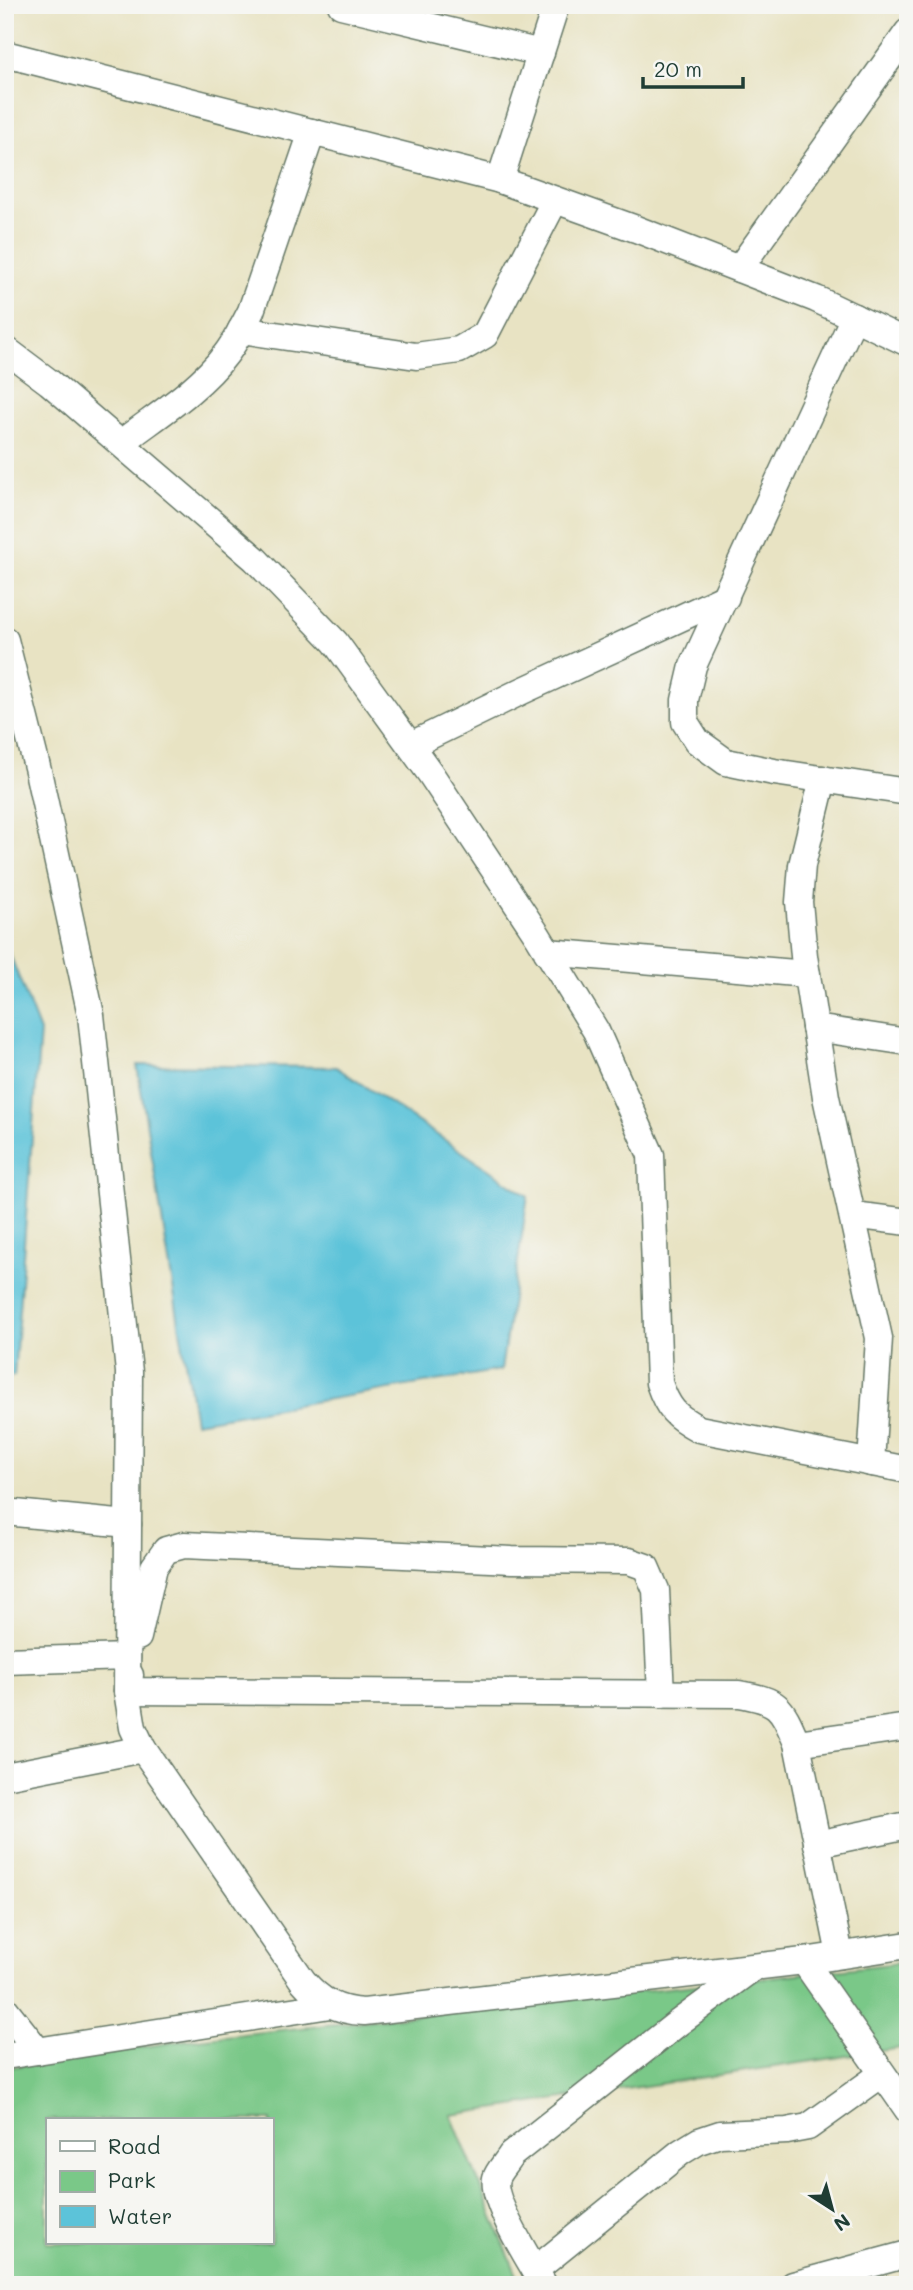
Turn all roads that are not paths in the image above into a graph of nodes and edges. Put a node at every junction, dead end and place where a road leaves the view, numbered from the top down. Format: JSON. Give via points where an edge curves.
{"nodes":[{"id":1,"x":341,"y":5,"type":"edge"},
{"id":2,"x":556,"y":5,"type":"edge"},
{"id":3,"x":908,"y":32,"type":"edge"},
{"id":4,"x":541,"y":53,"type":"junction"},
{"id":5,"x":5,"y":54,"type":"edge"},
{"id":6,"x":312,"y":132,"type":"junction"},
{"id":7,"x":500,"y":180,"type":"junction"},
{"id":8,"x":555,"y":200,"type":"junction"},
{"id":9,"x":739,"y":269,"type":"junction"},
{"id":10,"x":854,"y":317,"type":"junction"},
{"id":11,"x":241,"y":330,"type":"junction"},
{"id":12,"x":908,"y":343,"type":"edge"},
{"id":13,"x":5,"y":349,"type":"edge"},
{"id":14,"x":121,"y":443,"type":"junction"},
{"id":15,"x":726,"y":597,"type":"junction"},
{"id":16,"x":5,"y":640,"type":"edge"},
{"id":17,"x":411,"y":745,"type":"junction"},
{"id":18,"x":823,"y":779,"type":"junction"},
{"id":19,"x":908,"y":792,"type":"edge"},
{"id":20,"x":547,"y":951,"type":"junction"},
{"id":21,"x":807,"y":974,"type":"junction"},
{"id":22,"x":815,"y":1028,"type":"junction"},
{"id":23,"x":908,"y":1042,"type":"edge"},
{"id":24,"x":853,"y":1215,"type":"junction"},
{"id":25,"x":908,"y":1222,"type":"edge"},
{"id":26,"x":871,"y":1463,"type":"junction"},
{"id":27,"x":908,"y":1470,"type":"edge"},
{"id":28,"x":5,"y":1512,"type":"edge"},
{"id":29,"x":128,"y":1524,"type":"junction"},
{"id":30,"x":127,"y":1657,"type":"junction"},
{"id":31,"x":5,"y":1661,"type":"edge"},
{"id":32,"x":127,"y":1691,"type":"junction"},
{"id":33,"x":661,"y":1694,"type":"junction"},
{"id":34,"x":908,"y":1727,"type":"edge"},
{"id":35,"x":797,"y":1743,"type":"junction"},
{"id":36,"x":142,"y":1749,"type":"junction"},
{"id":37,"x":5,"y":1776,"type":"edge"},
{"id":38,"x":908,"y":1825,"type":"edge"},
{"id":39,"x":817,"y":1844,"type":"junction"},
{"id":40,"x":908,"y":1945,"type":"edge"},
{"id":41,"x":841,"y":1955,"type":"junction"},
{"id":42,"x":804,"y":1961,"type":"junction"},
{"id":43,"x":755,"y":1966,"type":"junction"},
{"id":44,"x":330,"y":2005,"type":"junction"},
{"id":45,"x":5,"y":2009,"type":"edge"},
{"id":46,"x":38,"y":2051,"type":"junction"},
{"id":47,"x":5,"y":2056,"type":"edge"},
{"id":48,"x":883,"y":2074,"type":"junction"},
{"id":49,"x":908,"y":2110,"type":"edge"},
{"id":50,"x":908,"y":2254,"type":"edge"},
{"id":51,"x":539,"y":2277,"type":"edge"},
{"id":52,"x":793,"y":2285,"type":"edge"}],
"edges":[{"from":1,"to":4,"type":"street"},
{"from":2,"to":4,"type":"street"},
{"from":3,"to":9,"type":"street"},
{"from":4,"to":7,"type":"street"},
{"from":5,"to":6,"type":"street"},
{"from":6,"to":7,"type":"street"},
{"from":6,"to":11,"type":"street"},
{"from":7,"to":8,"type":"street"},
{"from":8,"to":9,"type":"street"},
{"from":8,"to":11,"type":"street","via":[[485,335],[459,350],[416,356]]},
{"from":9,"to":10,"type":"street"},
{"from":10,"to":12,"type":"street"},
{"from":10,"to":15,"type":"street"},
{"from":11,"to":14,"type":"street","via":[[226,355],[195,386]]},
{"from":13,"to":14,"type":"street"},
{"from":14,"to":17,"type":"street","via":[[255,559],[321,626]]},
{"from":15,"to":17,"type":"street"},
{"from":15,"to":18,"type":"street","via":[[693,666],[685,722],[697,741],[726,762]]},
{"from":16,"to":29,"type":"street","via":[[91,1015],[129,1372]]},
{"from":17,"to":20,"type":"street"},
{"from":18,"to":19,"type":"street"},
{"from":18,"to":21,"type":"street","via":[[801,877],[799,902]]},
{"from":20,"to":21,"type":"street"},
{"from":20,"to":26,"type":"street","via":[[596,1031],[651,1155],[659,1383],[676,1416],[699,1429]]},
{"from":21,"to":22,"type":"street"},
{"from":22,"to":23,"type":"street"},
{"from":22,"to":24,"type":"street"},
{"from":24,"to":25,"type":"street"},
{"from":24,"to":26,"type":"street","via":[[879,1338]]},
{"from":26,"to":27,"type":"street"},
{"from":28,"to":29,"type":"street"},
{"from":29,"to":30,"type":"street"},
{"from":30,"to":31,"type":"street"},
{"from":30,"to":32,"type":"street"},
{"from":32,"to":33,"type":"street"},
{"from":32,"to":33,"type":"street","via":[[154,1567],[166,1550],[184,1545],[629,1561],[646,1567],[656,1590]]},
{"from":32,"to":36,"type":"street"},
{"from":33,"to":35,"type":"street","via":[[739,1694],[767,1699],[784,1712]]},
{"from":34,"to":35,"type":"street"},
{"from":35,"to":39,"type":"street"},
{"from":36,"to":37,"type":"street"},
{"from":36,"to":44,"type":"street","via":[[303,1981]]},
{"from":38,"to":39,"type":"street"},
{"from":39,"to":41,"type":"street"},
{"from":40,"to":41,"type":"street"},
{"from":41,"to":42,"type":"street"},
{"from":42,"to":43,"type":"street"},
{"from":42,"to":48,"type":"street"},
{"from":43,"to":44,"type":"street","via":[[364,2012]]},
{"from":43,"to":51,"type":"street","via":[[512,2155],[495,2179],[497,2197]]},
{"from":44,"to":46,"type":"street"},
{"from":45,"to":46,"type":"street"},
{"from":46,"to":47,"type":"street"},
{"from":48,"to":49,"type":"street"},
{"from":48,"to":51,"type":"street","via":[[808,2127],[720,2134],[699,2141]]},
{"from":50,"to":52,"type":"street"}]}
